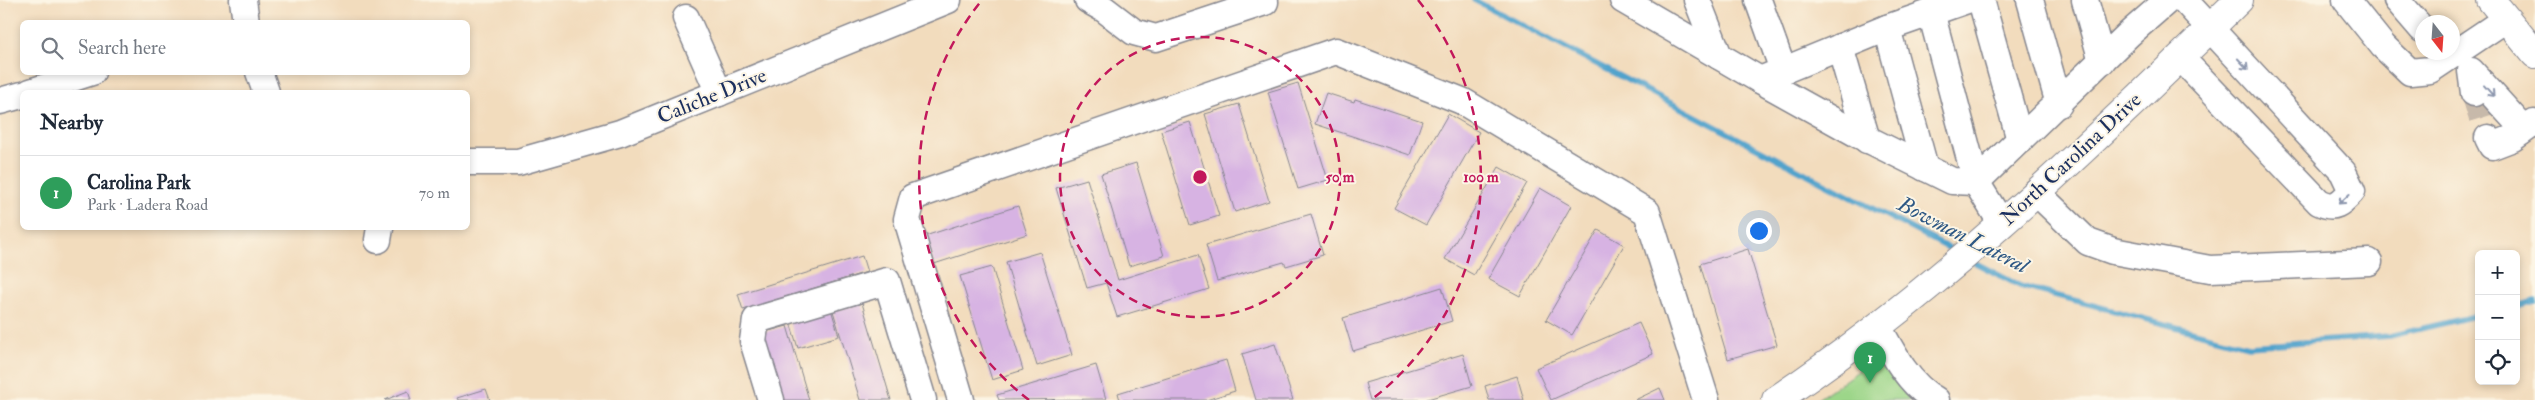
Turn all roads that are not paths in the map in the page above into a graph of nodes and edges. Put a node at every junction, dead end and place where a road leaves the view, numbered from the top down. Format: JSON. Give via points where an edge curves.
{"nodes":[{"id":1,"x":948,"y":0,"type":"edge"},
{"id":2,"x":1088,"y":0,"type":"edge"},
{"id":3,"x":1623,"y":0,"type":"edge"},
{"id":4,"x":1697,"y":0,"type":"edge"},
{"id":5,"x":1758,"y":0,"type":"edge"},
{"id":6,"x":1967,"y":0,"type":"edge"},
{"id":7,"x":1981,"y":0,"type":"edge"},
{"id":8,"x":2030,"y":0,"type":"edge"},
{"id":9,"x":2085,"y":0,"type":"edge"},
{"id":10,"x":2168,"y":0,"type":"edge"},
{"id":11,"x":2184,"y":0,"type":"edge"},
{"id":12,"x":2239,"y":0,"type":"edge"},
{"id":13,"x":2346,"y":0,"type":"edge"},
{"id":14,"x":2397,"y":0,"type":"edge"},
{"id":15,"x":1265,"y":2,"type":"dead end"},
{"id":16,"x":2499,"y":9,"type":"edge"},
{"id":17,"x":2139,"y":11,"type":"edge"},
{"id":18,"x":1931,"y":12,"type":"junction"},
{"id":19,"x":686,"y":18,"type":"dead end"},
{"id":20,"x":2415,"y":21,"type":"edge"},
{"id":21,"x":1887,"y":28,"type":"junction"},
{"id":22,"x":2210,"y":28,"type":"junction"},
{"id":23,"x":1840,"y":47,"type":"junction"},
{"id":24,"x":2535,"y":54,"type":"edge"},
{"id":25,"x":1719,"y":56,"type":"junction"},
{"id":26,"x":2180,"y":57,"type":"junction"},
{"id":27,"x":2102,"y":61,"type":"junction"},
{"id":28,"x":2458,"y":66,"type":"edge"},
{"id":29,"x":83,"y":75,"type":"edge"},
{"id":30,"x":260,"y":75,"type":"edge"},
{"id":31,"x":1771,"y":75,"type":"junction"},
{"id":32,"x":36,"y":90,"type":"edge"},
{"id":33,"x":265,"y":90,"type":"edge"},
{"id":34,"x":719,"y":94,"type":"junction"},
{"id":35,"x":20,"y":96,"type":"edge"},
{"id":36,"x":0,"y":101,"type":"edge"},
{"id":37,"x":2058,"y":104,"type":"junction"},
{"id":38,"x":2528,"y":127,"type":"edge"},
{"id":39,"x":2488,"y":138,"type":"dead end"},
{"id":40,"x":1867,"y":140,"type":"junction"},
{"id":41,"x":2020,"y":140,"type":"junction"},
{"id":42,"x":470,"y":162,"type":"edge"},
{"id":43,"x":1925,"y":168,"type":"junction"},
{"id":44,"x":1976,"y":182,"type":"junction"},
{"id":45,"x":2036,"y":192,"type":"junction"},
{"id":46,"x":1993,"y":232,"type":"junction"},
{"id":47,"x":2369,"y":262,"type":"dead end"},
{"id":48,"x":1879,"y":328,"type":"junction"},
{"id":49,"x":771,"y":400,"type":"edge"},
{"id":50,"x":923,"y":400,"type":"edge"},
{"id":51,"x":961,"y":400,"type":"edge"},
{"id":52,"x":1706,"y":400,"type":"edge"},
{"id":53,"x":1776,"y":400,"type":"edge"},
{"id":54,"x":1936,"y":400,"type":"edge"}],
"edges":[{"from":1,"to":34,"type":"street","name":"Caliche Drive"},
{"from":2,"to":15,"type":"street","via":[[1134,32],[1156,38]]},
{"from":3,"to":25,"type":"street"},
{"from":4,"to":25,"type":"street"},
{"from":5,"to":31,"type":"street"},
{"from":6,"to":18,"type":"street"},
{"from":7,"to":41,"type":"street"},
{"from":8,"to":37,"type":"street"},
{"from":9,"to":27,"type":"street"},
{"from":10,"to":17,"type":"street"},
{"from":11,"to":22,"type":"street"},
{"from":12,"to":22,"type":"main road","name":"North Carolina Drive"},
{"from":13,"to":28,"type":"street","via":[[2382,46],[2410,72]]},
{"from":14,"to":20,"type":"street"},
{"from":16,"to":24,"type":"main road"},
{"from":16,"to":28,"type":"street"},
{"from":17,"to":27,"type":"street"},
{"from":18,"to":21,"type":"street"},
{"from":18,"to":44,"type":"street"},
{"from":19,"to":34,"type":"street"},
{"from":21,"to":23,"type":"street"},
{"from":21,"to":43,"type":"street"},
{"from":22,"to":26,"type":"main road","name":"North Carolina Drive"},
{"from":22,"to":26,"type":"street","one_way":true,"via":[[2343,172],[2352,191],[2339,205],[2328,206],[2319,202]]},
{"from":23,"to":31,"type":"street"},
{"from":23,"to":40,"type":"street"},
{"from":25,"to":31,"type":"street"},
{"from":26,"to":45,"type":"main road","name":"North Carolina Drive"},
{"from":27,"to":37,"type":"street"},
{"from":28,"to":38,"type":"street","one_way":true,"via":[[2520,124]]},
{"from":29,"to":32,"type":"street"},
{"from":30,"to":33,"type":"street"},
{"from":31,"to":40,"type":"street"},
{"from":34,"to":42,"type":"street","name":"Caliche Drive","via":[[620,133],[539,157],[518,162]]},
{"from":35,"to":36,"type":"street"},
{"from":37,"to":41,"type":"street"},
{"from":38,"to":39,"type":"street","via":[[2513,138],[2492,146]]},
{"from":40,"to":43,"type":"street"},
{"from":41,"to":44,"type":"street"},
{"from":43,"to":44,"type":"street","via":[[1952,181]]},
{"from":44,"to":46,"type":"street"},
{"from":45,"to":46,"type":"main road","name":"North Carolina Drive"},
{"from":45,"to":47,"type":"street","via":[[2088,242],[2114,251],[2210,270]]},
{"from":46,"to":48,"type":"main road","name":"North Carolina Drive"},
{"from":48,"to":53,"type":"main road","name":"North Carolina Drive"},
{"from":48,"to":54,"type":"street","via":[[1913,382]]},
{"from":49,"to":50,"type":"street","via":[[753,341],[756,320],[887,281]]},
{"from":51,"to":52,"type":"street","via":[[907,220],[912,197],[1336,51],[1462,100],[1647,212]]}]}
